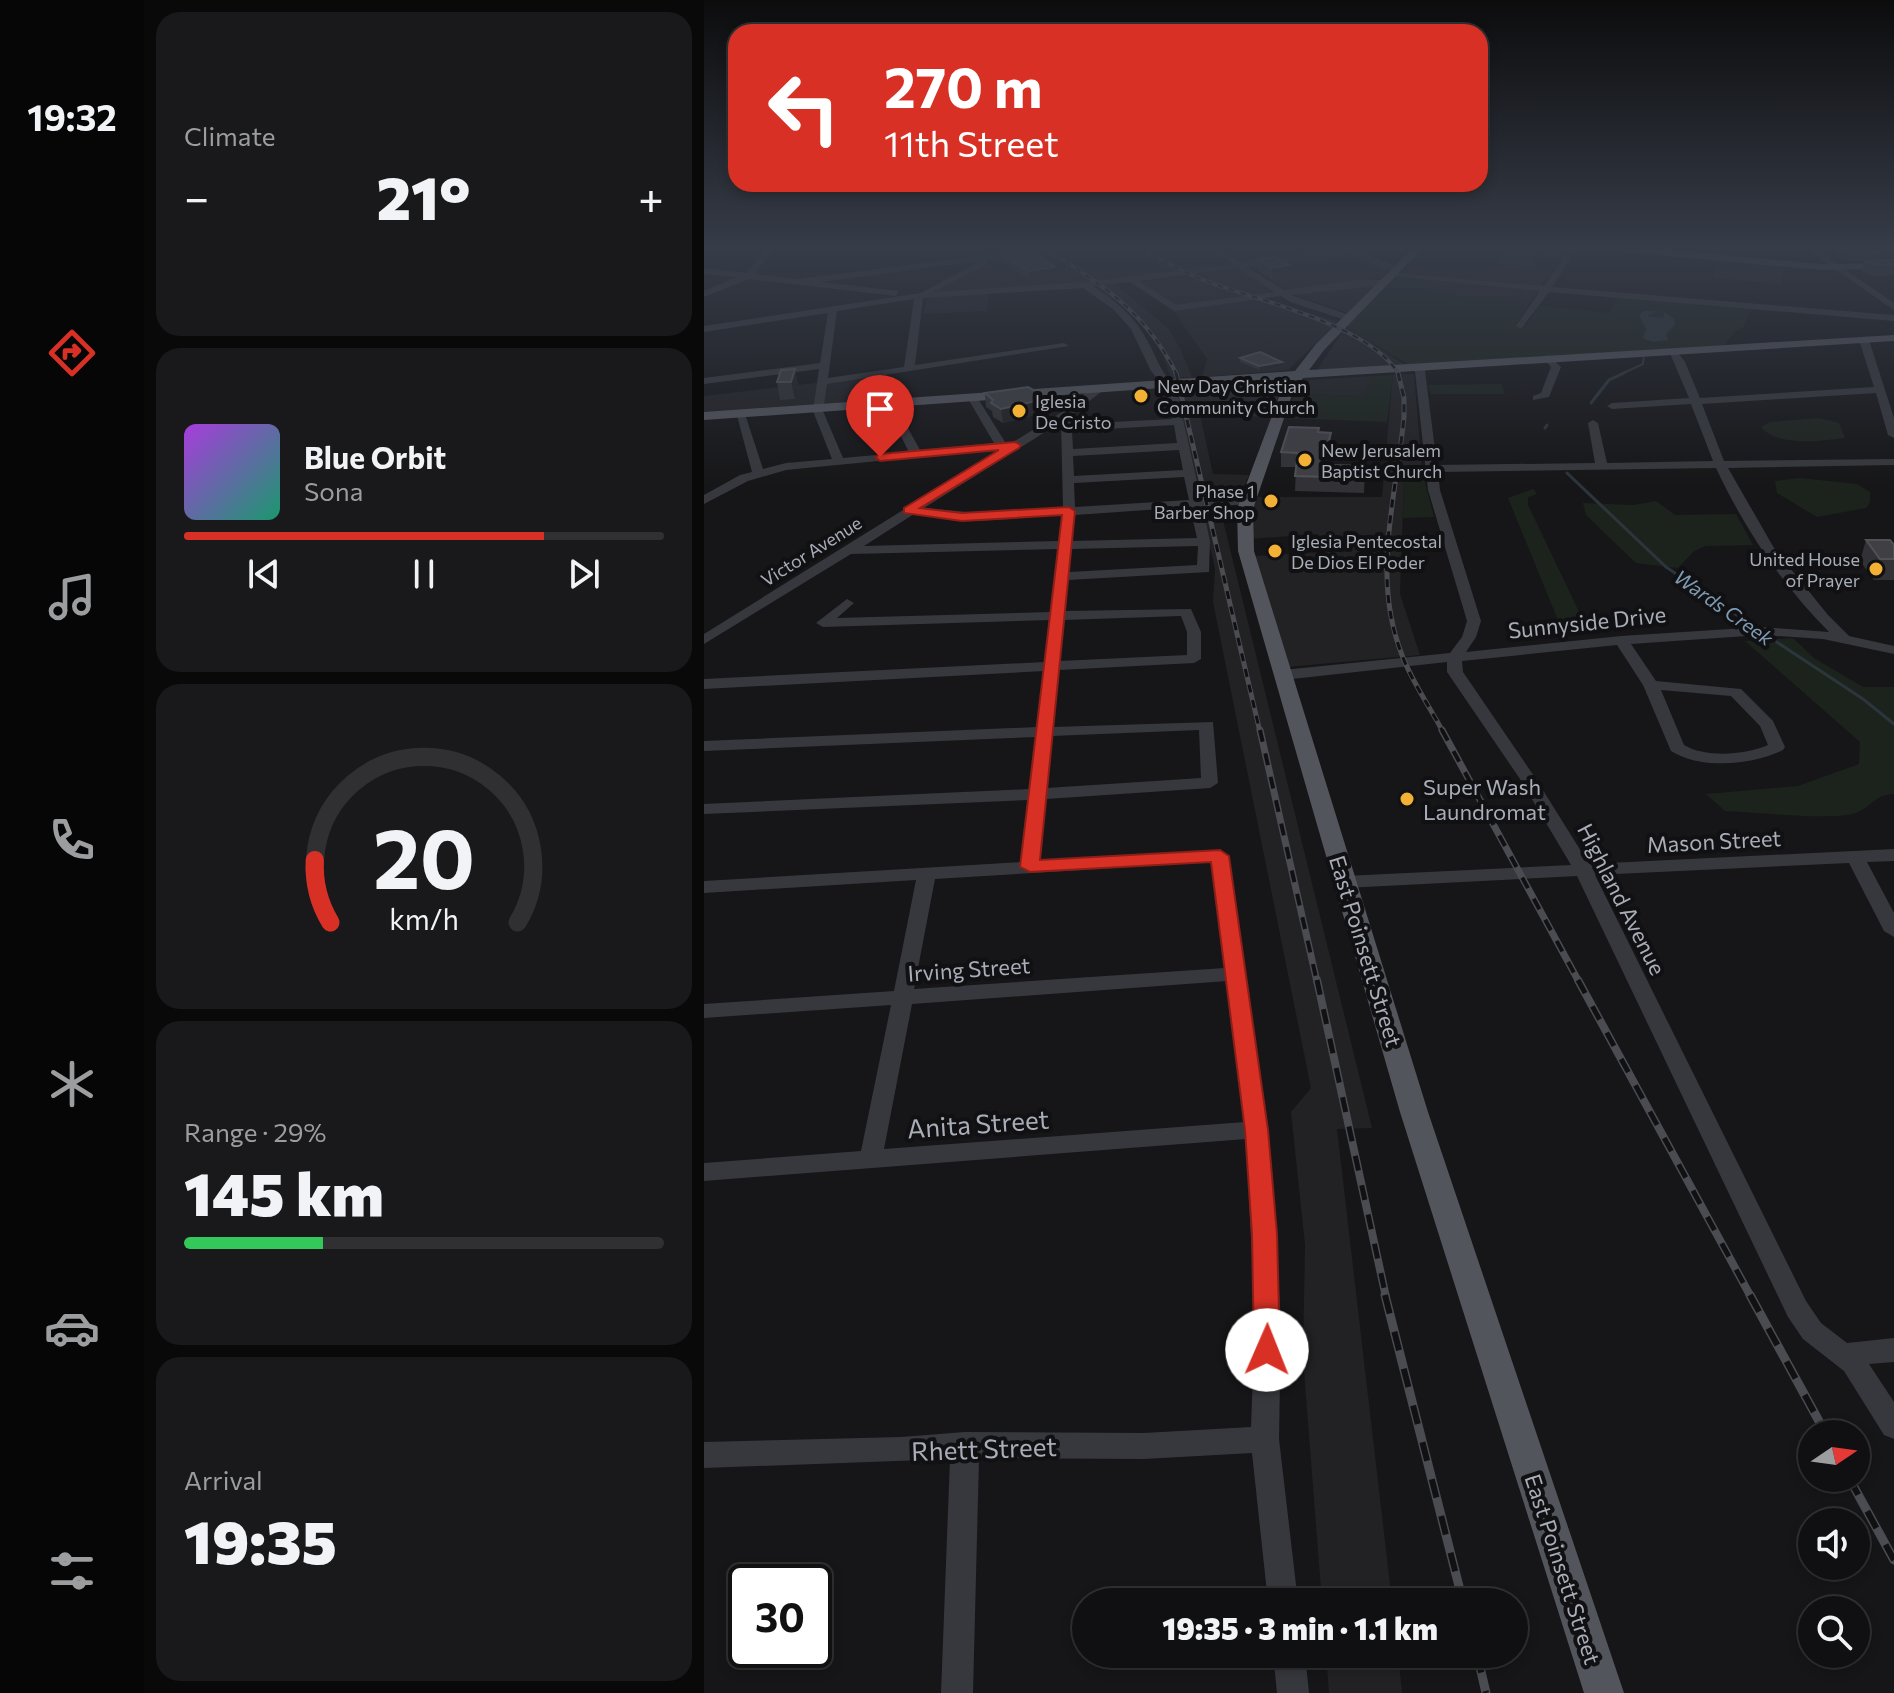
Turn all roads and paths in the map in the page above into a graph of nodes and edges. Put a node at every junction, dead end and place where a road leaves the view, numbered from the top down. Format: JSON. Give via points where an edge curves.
{"nodes":[{"id":1,"x":830,"y":328,"type":"edge"},
{"id":2,"x":915,"y":328,"type":"edge"},
{"id":3,"x":1136,"y":328,"type":"edge"},
{"id":4,"x":1340,"y":328,"type":"edge"},
{"id":5,"x":1894,"y":338,"type":"edge"},
{"id":6,"x":1864,"y":340,"type":"junction"},
{"id":7,"x":1064,"y":346,"type":"dead end"},
{"id":8,"x":1674,"y":351,"type":"junction"},
{"id":9,"x":1548,"y":358,"type":"junction"},
{"id":10,"x":825,"y":365,"type":"junction"},
{"id":11,"x":1422,"y":367,"type":"junction"},
{"id":12,"x":909,"y":370,"type":"junction"},
{"id":13,"x":1297,"y":375,"type":"junction"},
{"id":14,"x":704,"y":381,"type":"edge"},
{"id":15,"x":823,"y":382,"type":"junction"},
{"id":16,"x":1162,"y":383,"type":"junction"},
{"id":17,"x":1095,"y":388,"type":"junction"},
{"id":18,"x":1880,"y":390,"type":"junction"},
{"id":19,"x":972,"y":397,"type":"junction"},
{"id":20,"x":1537,"y":398,"type":"dead end"},
{"id":21,"x":1694,"y":402,"type":"junction"},
{"id":22,"x":889,"y":403,"type":"junction"},
{"id":23,"x":1612,"y":406,"type":"dead end"},
{"id":24,"x":818,"y":407,"type":"junction"},
{"id":25,"x":740,"y":414,"type":"junction"},
{"id":26,"x":704,"y":416,"type":"edge"},
{"id":27,"x":1066,"y":421,"type":"junction"},
{"id":28,"x":1176,"y":422,"type":"junction"},
{"id":29,"x":1593,"y":423,"type":"dead end"},
{"id":30,"x":1894,"y":435,"type":"edge"},
{"id":31,"x":1008,"y":445,"type":"junction"},
{"id":32,"x":1182,"y":446,"type":"junction"},
{"id":33,"x":916,"y":453,"type":"junction"},
{"id":34,"x":1067,"y":453,"type":"junction"},
{"id":35,"x":839,"y":461,"type":"junction"},
{"id":36,"x":1894,"y":462,"type":"edge"},
{"id":37,"x":1720,"y":465,"type":"junction"},
{"id":38,"x":1602,"y":467,"type":"junction"},
{"id":39,"x":1431,"y":469,"type":"junction"},
{"id":40,"x":758,"y":473,"type":"junction"},
{"id":41,"x":1188,"y":473,"type":"junction"},
{"id":42,"x":1068,"y":480,"type":"junction"},
{"id":43,"x":704,"y":500,"type":"edge"},
{"id":44,"x":1249,"y":500,"type":"junction"},
{"id":45,"x":1195,"y":503,"type":"junction"},
{"id":46,"x":908,"y":510,"type":"junction"},
{"id":47,"x":1069,"y":511,"type":"junction"},
{"id":48,"x":1204,"y":542,"type":"junction"},
{"id":49,"x":1066,"y":544,"type":"junction"},
{"id":50,"x":845,"y":550,"type":"junction"},
{"id":51,"x":1062,"y":576,"type":"junction"},
{"id":52,"x":847,"y":603,"type":"dead end"},
{"id":53,"x":1058,"y":616,"type":"junction"},
{"id":54,"x":1844,"y":639,"type":"junction"},
{"id":55,"x":704,"y":640,"type":"edge"},
{"id":56,"x":1621,"y":640,"type":"junction"},
{"id":57,"x":1894,"y":650,"type":"edge"},
{"id":58,"x":1454,"y":658,"type":"junction"},
{"id":59,"x":1051,"y":668,"type":"junction"},
{"id":60,"x":1283,"y":675,"type":"junction"},
{"id":61,"x":704,"y":684,"type":"edge"},
{"id":62,"x":1651,"y":685,"type":"junction"},
{"id":63,"x":1045,"y":731,"type":"junction"},
{"id":64,"x":704,"y":746,"type":"edge"},
{"id":65,"x":1038,"y":794,"type":"junction"},
{"id":66,"x":704,"y":809,"type":"edge"},
{"id":67,"x":1894,"y":855,"type":"edge"},
{"id":68,"x":1856,"y":858,"type":"junction"},
{"id":69,"x":1030,"y":867,"type":"junction"},
{"id":70,"x":927,"y":872,"type":"junction"},
{"id":71,"x":1584,"y":872,"type":"junction"},
{"id":72,"x":1345,"y":882,"type":"junction"},
{"id":73,"x":704,"y":887,"type":"edge"},
{"id":74,"x":1894,"y":931,"type":"edge"},
{"id":75,"x":1237,"y":974,"type":"junction"},
{"id":76,"x":903,"y":998,"type":"junction"},
{"id":77,"x":704,"y":1011,"type":"edge"},
{"id":78,"x":1257,"y":1130,"type":"junction"},
{"id":79,"x":871,"y":1159,"type":"junction"},
{"id":80,"x":704,"y":1172,"type":"edge"},
{"id":81,"x":1894,"y":1350,"type":"edge"},
{"id":82,"x":1845,"y":1355,"type":"junction"},
{"id":83,"x":1894,"y":1426,"type":"edge"},
{"id":84,"x":1265,"y":1439,"type":"junction"},
{"id":85,"x":965,"y":1445,"type":"junction"},
{"id":86,"x":704,"y":1455,"type":"edge"},
{"id":87,"x":1281,"y":1588,"type":"edge"},
{"id":88,"x":1290,"y":1668,"type":"edge"},
{"id":89,"x":957,"y":1693,"type":"edge"},
{"id":90,"x":1293,"y":1693,"type":"edge"},
{"id":91,"x":1604,"y":1693,"type":"edge"}],
"edges":[{"from":1,"to":10,"type":"street"},
{"from":2,"to":12,"type":"street"},
{"from":3,"to":16,"type":"street"},
{"from":4,"to":13,"type":"main road","name":"East Poinsett Street"},
{"from":5,"to":6,"type":"main road"},
{"from":6,"to":8,"type":"main road"},
{"from":6,"to":18,"type":"street"},
{"from":7,"to":12,"type":"street"},
{"from":8,"to":9,"type":"main road"},
{"from":8,"to":21,"type":"street"},
{"from":9,"to":11,"type":"main road"},
{"from":9,"to":20,"type":"street","via":[[1555,375],[1545,395]]},
{"from":10,"to":14,"type":"street"},
{"from":10,"to":15,"type":"street"},
{"from":11,"to":13,"type":"main road"},
{"from":11,"to":39,"type":"street"},
{"from":12,"to":15,"type":"street"},
{"from":13,"to":16,"type":"main road"},
{"from":13,"to":44,"type":"main road","name":"East Poinsett Street"},
{"from":15,"to":24,"type":"street"},
{"from":16,"to":17,"type":"main road"},
{"from":16,"to":28,"type":"street","via":[[1171,388]]},
{"from":17,"to":19,"type":"main road"},
{"from":17,"to":27,"type":"street","name":"Victor Avenue"},
{"from":18,"to":21,"type":"street"},
{"from":18,"to":30,"type":"street"},
{"from":19,"to":22,"type":"main road"},
{"from":19,"to":31,"type":"street"},
{"from":21,"to":23,"type":"street"},
{"from":21,"to":37,"type":"street"},
{"from":22,"to":24,"type":"main road"},
{"from":22,"to":33,"type":"street"},
{"from":24,"to":25,"type":"main road"},
{"from":24,"to":35,"type":"street"},
{"from":25,"to":26,"type":"main road"},
{"from":25,"to":40,"type":"street"},
{"from":27,"to":28,"type":"street"},
{"from":27,"to":31,"type":"street","name":"Victor Avenue"},
{"from":27,"to":34,"type":"street"},
{"from":28,"to":32,"type":"street"},
{"from":29,"to":38,"type":"street"},
{"from":31,"to":33,"type":"street"},
{"from":31,"to":46,"type":"street","name":"Victor Avenue"},
{"from":32,"to":34,"type":"street"},
{"from":32,"to":41,"type":"street"},
{"from":33,"to":35,"type":"street"},
{"from":34,"to":42,"type":"street"},
{"from":35,"to":40,"type":"street"},
{"from":36,"to":37,"type":"street"},
{"from":37,"to":38,"type":"street"},
{"from":37,"to":54,"type":"street","via":[[1780,566]]},
{"from":38,"to":39,"type":"street"},
{"from":39,"to":58,"type":"street","via":[[1474,621]]},
{"from":40,"to":43,"type":"street"},
{"from":41,"to":42,"type":"street"},
{"from":41,"to":45,"type":"street"},
{"from":42,"to":47,"type":"street"},
{"from":44,"to":45,"type":"street"},
{"from":44,"to":60,"type":"main road","name":"East Poinsett Street","via":[[1243,524],[1246,551]]},
{"from":45,"to":47,"type":"street"},
{"from":45,"to":48,"type":"street"},
{"from":46,"to":47,"type":"street","via":[[962,517]]},
{"from":46,"to":50,"type":"street","name":"Victor Avenue"},
{"from":47,"to":49,"type":"street"},
{"from":48,"to":49,"type":"street"},
{"from":48,"to":51,"type":"street","via":[[1204,569]]},
{"from":49,"to":50,"type":"street"},
{"from":49,"to":51,"type":"street"},
{"from":50,"to":55,"type":"street","name":"Victor Avenue"},
{"from":51,"to":53,"type":"street"},
{"from":52,"to":53,"type":"street","via":[[823,623]]},
{"from":53,"to":59,"type":"street"},
{"from":53,"to":59,"type":"street","via":[[1186,612],[1194,632],[1194,659]]},
{"from":54,"to":56,"type":"street","name":"Sunnyside Drive","via":[[1755,631]]},
{"from":54,"to":57,"type":"street","name":"Sunnyside Drive"},
{"from":56,"to":58,"type":"street","name":"Sunnyside Drive"},
{"from":56,"to":62,"type":"street"},
{"from":58,"to":60,"type":"street","name":"Sunnyside Drive"},
{"from":58,"to":71,"type":"street","name":"Highland Avenue","via":[[1455,672]]},
{"from":59,"to":61,"type":"street"},
{"from":59,"to":63,"type":"street"},
{"from":60,"to":72,"type":"main road","name":"East Poinsett Street"},
{"from":62,"to":62,"type":"street","via":[[1682,753],[1730,756],[1777,747],[1767,724],[1736,692]]},
{"from":63,"to":64,"type":"street"},
{"from":63,"to":65,"type":"street"},
{"from":63,"to":65,"type":"street","via":[[1207,725],[1210,783]]},
{"from":65,"to":66,"type":"street"},
{"from":65,"to":69,"type":"street"},
{"from":67,"to":68,"type":"street","name":"Mason Street"},
{"from":68,"to":71,"type":"street","name":"Mason Street"},
{"from":68,"to":74,"type":"street"},
{"from":69,"to":70,"type":"street"},
{"from":69,"to":75,"type":"street","via":[[1220,856]]},
{"from":70,"to":73,"type":"street"},
{"from":70,"to":76,"type":"street"},
{"from":71,"to":72,"type":"street","name":"Mason Street"},
{"from":71,"to":82,"type":"street","name":"Highland Avenue","via":[[1797,1309],[1812,1331]]},
{"from":72,"to":91,"type":"main road","name":"East Poinsett Street","via":[[1414,1112]]},
{"from":75,"to":76,"type":"street","name":"Irving Street"},
{"from":75,"to":78,"type":"street"},
{"from":76,"to":77,"type":"street","name":"Irving Street"},
{"from":76,"to":79,"type":"street"},
{"from":78,"to":79,"type":"street","name":"Anita Street"},
{"from":78,"to":84,"type":"street","via":[[1268,1320]]},
{"from":79,"to":80,"type":"street","name":"Anita Street"},
{"from":81,"to":82,"type":"street"},
{"from":82,"to":83,"type":"street","name":"Highland Avenue"},
{"from":84,"to":85,"type":"street","name":"Rhett Street","via":[[1144,1446]]},
{"from":84,"to":87,"type":"street"},
{"from":85,"to":86,"type":"street","name":"Rhett Street"},
{"from":85,"to":89,"type":"street"},
{"from":88,"to":90,"type":"street"}]}
